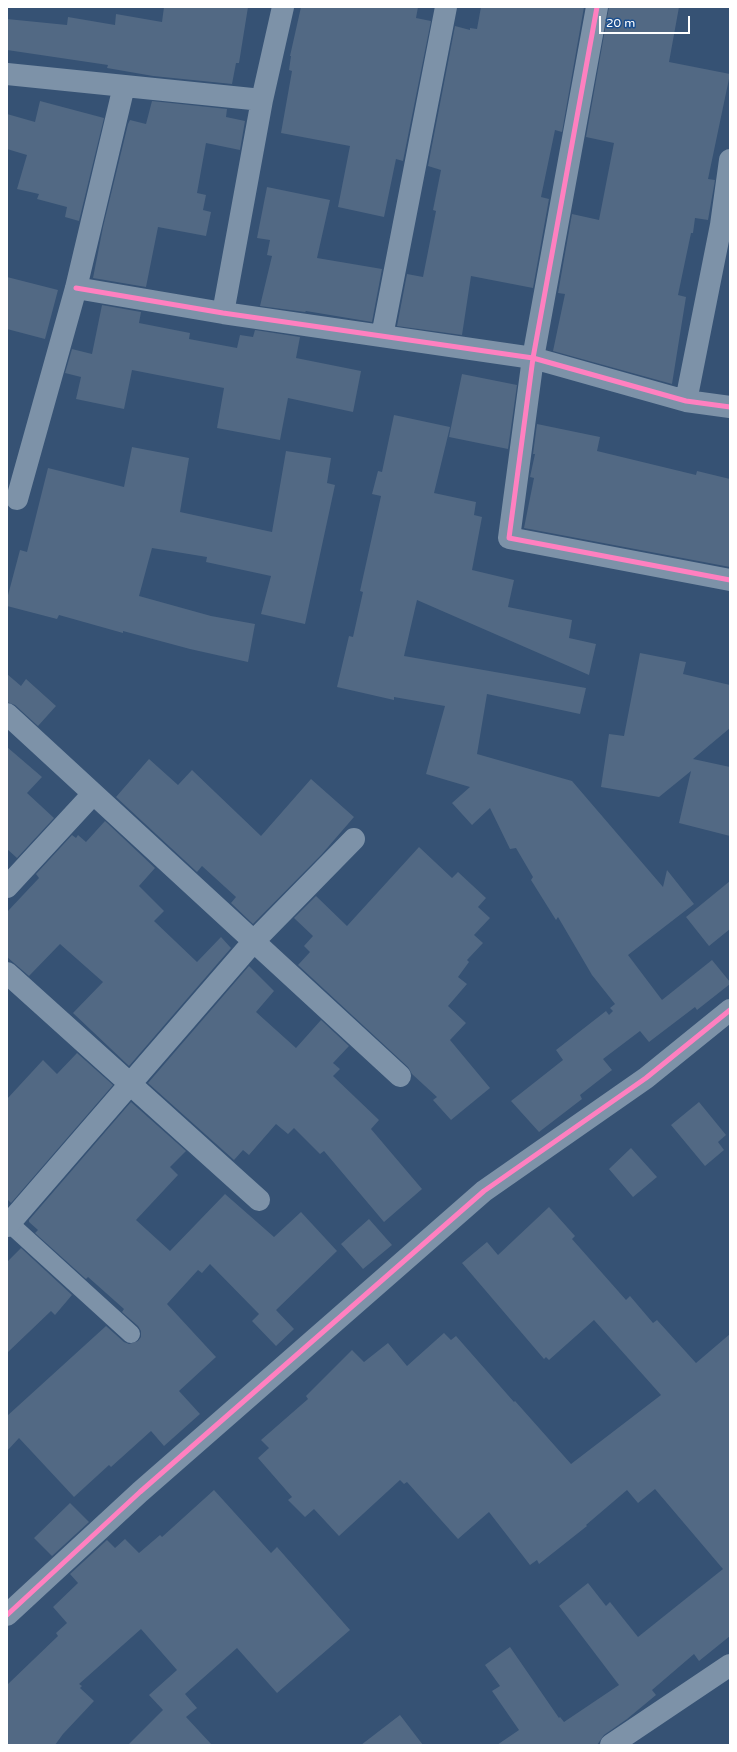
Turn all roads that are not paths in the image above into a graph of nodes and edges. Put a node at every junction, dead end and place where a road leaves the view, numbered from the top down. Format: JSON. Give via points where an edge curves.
{"nodes":[{"id":1,"x":283,"y":7,"type":"edge"},
{"id":2,"x":446,"y":7,"type":"edge"},
{"id":3,"x":597,"y":7,"type":"edge"},
{"id":4,"x":7,"y":74,"type":"edge"},
{"id":5,"x":124,"y":86,"type":"junction"},
{"id":6,"x":262,"y":100,"type":"junction"},
{"id":7,"x":730,"y":160,"type":"edge"},
{"id":8,"x":76,"y":288,"type":"junction"},
{"id":9,"x":223,"y":313,"type":"junction"},
{"id":10,"x":382,"y":336,"type":"junction"},
{"id":11,"x":533,"y":358,"type":"junction"},
{"id":12,"x":686,"y":401,"type":"junction"},
{"id":13,"x":730,"y":407,"type":"edge"},
{"id":14,"x":17,"y":499,"type":"dead end"},
{"id":15,"x":730,"y":580,"type":"edge"},
{"id":16,"x":7,"y":714,"type":"edge"},
{"id":17,"x":93,"y":794,"type":"junction"},
{"id":18,"x":354,"y":839,"type":"dead end"},
{"id":19,"x":7,"y":888,"type":"edge"},
{"id":20,"x":254,"y":942,"type":"junction"},
{"id":21,"x":7,"y":973,"type":"edge"},
{"id":22,"x":730,"y":1010,"type":"edge"},
{"id":23,"x":400,"y":1076,"type":"dead end"},
{"id":24,"x":131,"y":1083,"type":"junction"},
{"id":25,"x":259,"y":1200,"type":"dead end"},
{"id":26,"x":8,"y":1224,"type":"edge"},
{"id":27,"x":131,"y":1334,"type":"dead end"},
{"id":28,"x":7,"y":1615,"type":"edge"},
{"id":29,"x":730,"y":1665,"type":"edge"},
{"id":30,"x":611,"y":1745,"type":"edge"}],
"edges":[{"from":1,"to":6,"type":"street"},
{"from":2,"to":10,"type":"street"},
{"from":3,"to":11,"type":"street"},
{"from":4,"to":5,"type":"street"},
{"from":5,"to":6,"type":"street"},
{"from":5,"to":8,"type":"street"},
{"from":6,"to":9,"type":"street"},
{"from":7,"to":12,"type":"street","via":[[721,225]]},
{"from":8,"to":9,"type":"street"},
{"from":8,"to":14,"type":"street"},
{"from":9,"to":10,"type":"street"},
{"from":10,"to":11,"type":"street"},
{"from":11,"to":12,"type":"street"},
{"from":11,"to":15,"type":"street","via":[[509,538]]},
{"from":12,"to":13,"type":"street"},
{"from":16,"to":17,"type":"street"},
{"from":17,"to":19,"type":"street"},
{"from":17,"to":20,"type":"street"},
{"from":18,"to":20,"type":"street"},
{"from":20,"to":23,"type":"street"},
{"from":20,"to":24,"type":"street"},
{"from":21,"to":24,"type":"street"},
{"from":22,"to":28,"type":"street","via":[[646,1078],[484,1191],[140,1492]]},
{"from":24,"to":25,"type":"street"},
{"from":24,"to":26,"type":"street"},
{"from":26,"to":27,"type":"lane"},
{"from":29,"to":30,"type":"street"}]}
